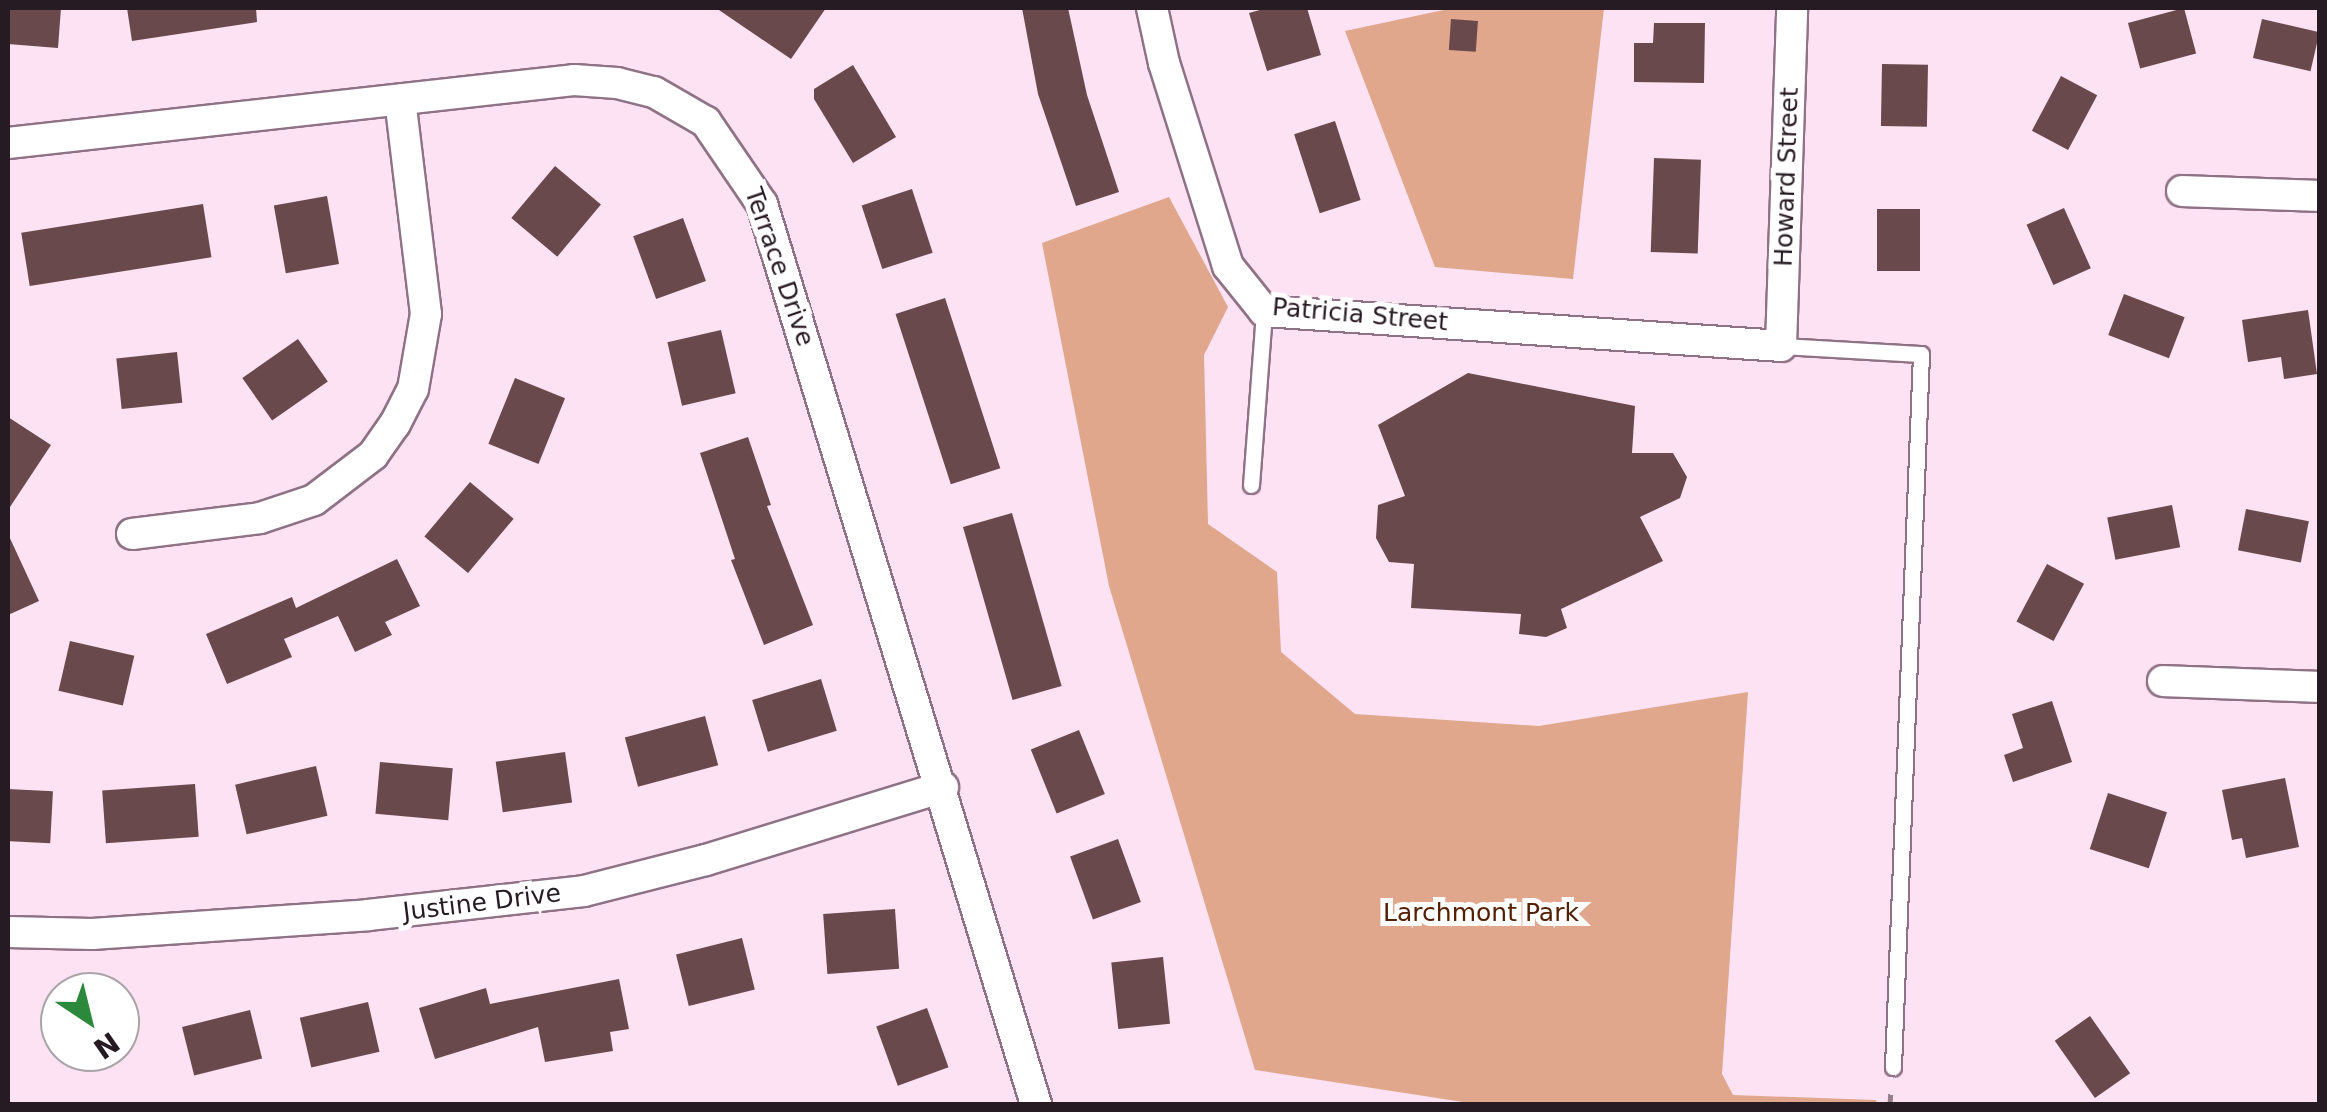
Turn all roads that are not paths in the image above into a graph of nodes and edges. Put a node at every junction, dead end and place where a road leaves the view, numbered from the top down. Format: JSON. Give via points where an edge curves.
{"nodes":[{"id":1,"x":1152,"y":8,"type":"edge"},
{"id":2,"x":1792,"y":8,"type":"edge"},
{"id":3,"x":400,"y":100,"type":"junction"},
{"id":4,"x":8,"y":143,"type":"edge"},
{"id":5,"x":2182,"y":191,"type":"dead end"},
{"id":6,"x":2320,"y":196,"type":"edge"},
{"id":7,"x":1264,"y":311,"type":"junction"},
{"id":8,"x":1781,"y":346,"type":"junction"},
{"id":9,"x":1251,"y":486,"type":"dead end"},
{"id":10,"x":132,"y":534,"type":"dead end"},
{"id":11,"x":2163,"y":681,"type":"dead end"},
{"id":12,"x":2320,"y":687,"type":"edge"},
{"id":13,"x":942,"y":787,"type":"junction"},
{"id":14,"x":8,"y":932,"type":"edge"},
{"id":15,"x":1893,"y":1067,"type":"dead end"},
{"id":16,"x":1036,"y":1104,"type":"edge"}],
"edges":[{"from":1,"to":7,"type":"street","name":"Patricia Street","via":[[1228,266]]},
{"from":2,"to":8,"type":"street","name":"Howard Street"},
{"from":3,"to":4,"type":"street","name":"Terrace Drive"},
{"from":3,"to":10,"type":"street","via":[[426,314],[413,389],[396,424],[373,455],[314,500],[260,518]]},
{"from":3,"to":13,"type":"street","name":"Terrace Drive","via":[[551,82],[617,83],[676,102],[727,147],[762,204]]},
{"from":5,"to":6,"type":"street"},
{"from":7,"to":8,"type":"street","name":"Patricia Street"},
{"from":7,"to":9,"type":"lane"},
{"from":8,"to":15,"type":"lane","via":[[1921,354]]},
{"from":11,"to":12,"type":"street"},
{"from":13,"to":14,"type":"street","name":"Justine Drive","via":[[584,890],[368,915],[92,934]]},
{"from":13,"to":16,"type":"street","name":"Terrace Drive"}]}
